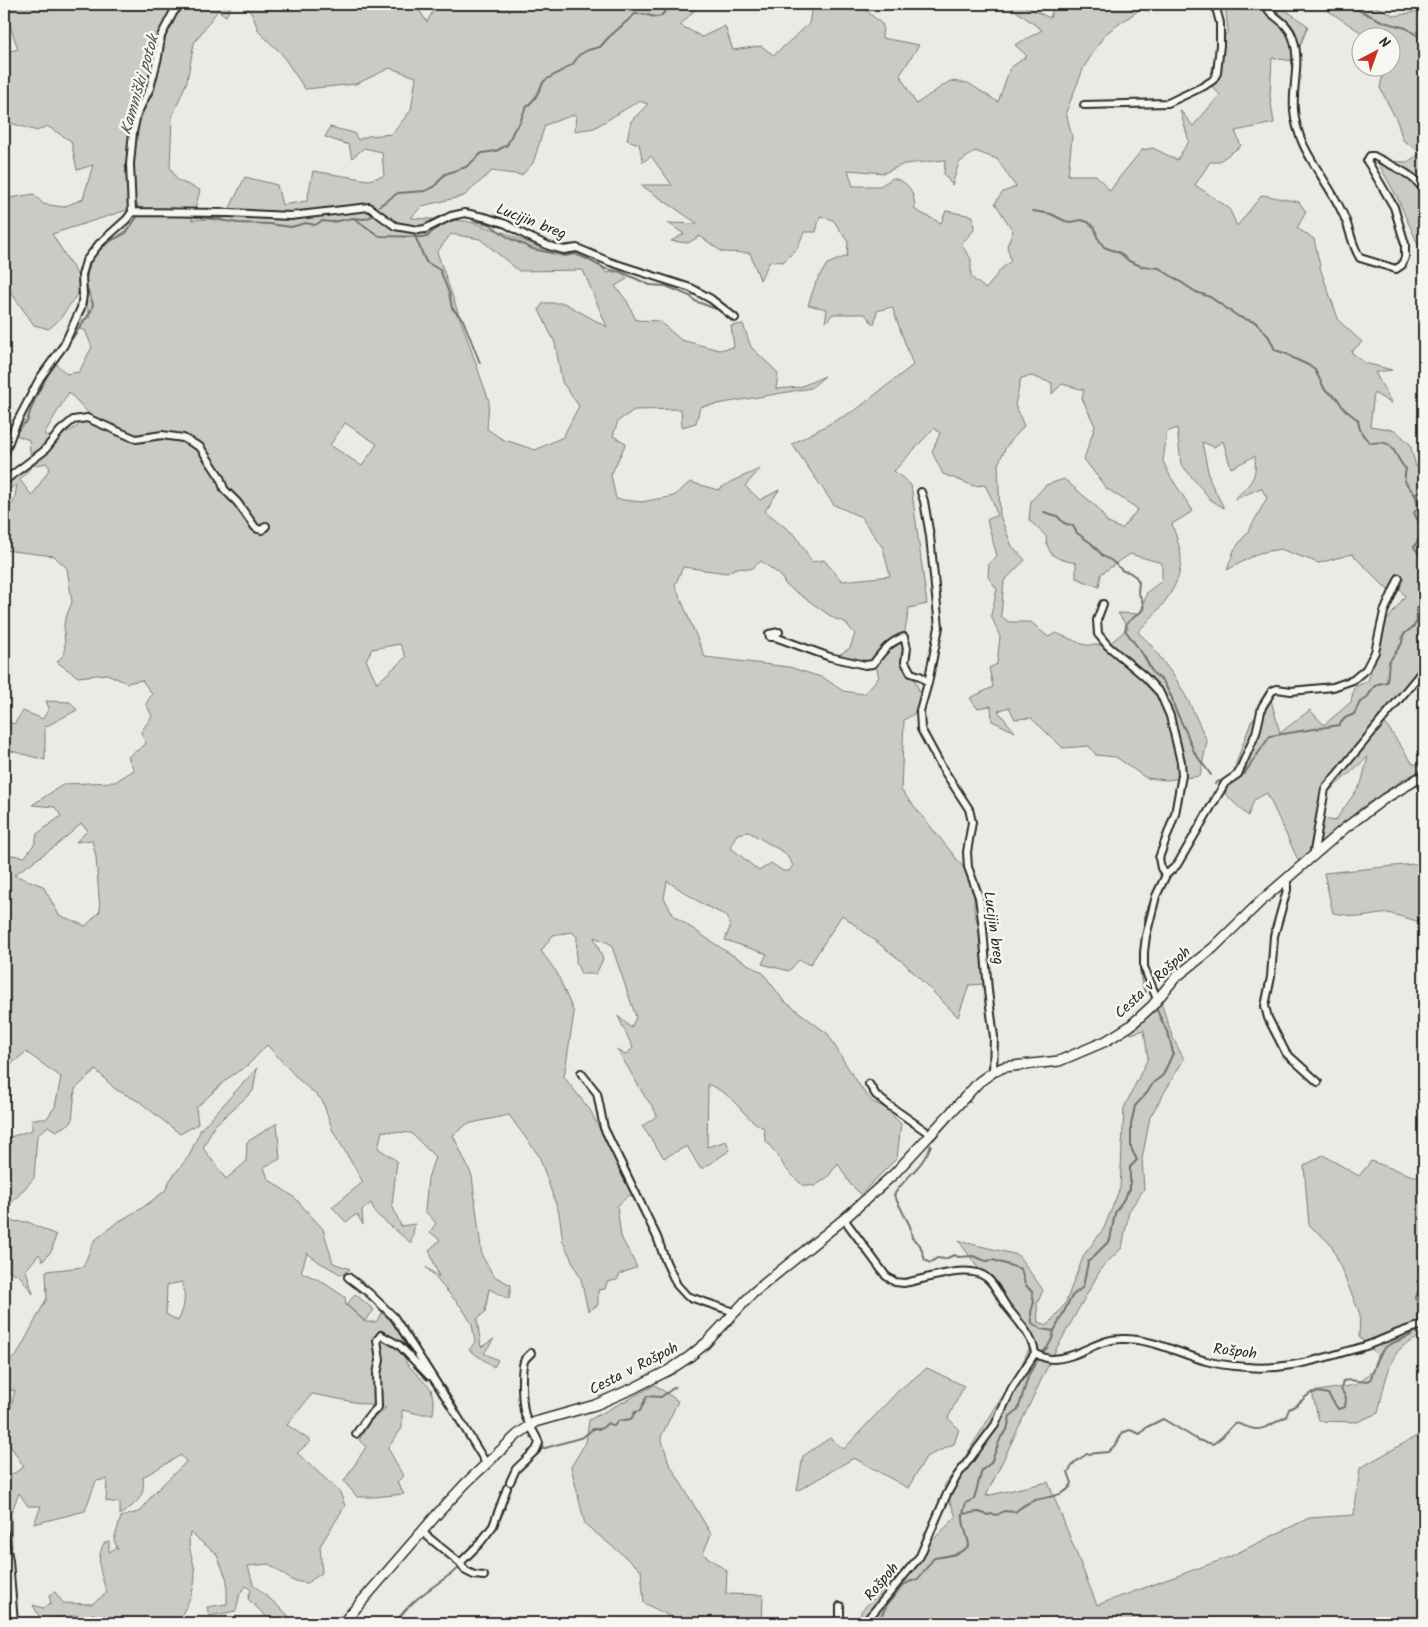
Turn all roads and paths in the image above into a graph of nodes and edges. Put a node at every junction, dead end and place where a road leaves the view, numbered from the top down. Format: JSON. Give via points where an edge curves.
{"nodes":[{"id":1,"x":180,"y":4,"type":"edge"},
{"id":2,"x":1216,"y":4,"type":"edge"},
{"id":3,"x":1265,"y":4,"type":"edge"},
{"id":4,"x":1084,"y":104,"type":"dead end"},
{"id":5,"x":1424,"y":190,"type":"edge"},
{"id":6,"x":132,"y":212,"type":"junction"},
{"id":7,"x":735,"y":318,"type":"dead end"},
{"id":8,"x":4,"y":455,"type":"edge"},
{"id":9,"x":4,"y":481,"type":"edge"},
{"id":10,"x":921,"y":492,"type":"dead end"},
{"id":11,"x":266,"y":526,"type":"dead end"},
{"id":12,"x":1399,"y":578,"type":"dead end"},
{"id":13,"x":1103,"y":604,"type":"dead end"},
{"id":14,"x":779,"y":632,"type":"dead end"},
{"id":15,"x":1424,"y":669,"type":"edge"},
{"id":16,"x":928,"y":683,"type":"junction"},
{"id":17,"x":1424,"y":776,"type":"edge"},
{"id":18,"x":1315,"y":854,"type":"junction"},
{"id":19,"x":1166,"y":875,"type":"junction"},
{"id":20,"x":1287,"y":879,"type":"junction"},
{"id":21,"x":1157,"y":1000,"type":"junction"},
{"id":22,"x":581,"y":1072,"type":"dead end"},
{"id":23,"x":993,"y":1072,"type":"junction"},
{"id":24,"x":1318,"y":1082,"type":"dead end"},
{"id":25,"x":869,"y":1084,"type":"dead end"},
{"id":26,"x":930,"y":1134,"type":"junction"},
{"id":27,"x":844,"y":1218,"type":"junction"},
{"id":28,"x":348,"y":1277,"type":"dead end"},
{"id":29,"x":734,"y":1312,"type":"junction"},
{"id":30,"x":1424,"y":1325,"type":"edge"},
{"id":31,"x":531,"y":1353,"type":"dead end"},
{"id":32,"x":1039,"y":1355,"type":"junction"},
{"id":33,"x":434,"y":1380,"type":"junction"},
{"id":34,"x":530,"y":1426,"type":"junction"},
{"id":35,"x":356,"y":1434,"type":"dead end"},
{"id":36,"x":486,"y":1463,"type":"junction"},
{"id":37,"x":422,"y":1532,"type":"junction"},
{"id":38,"x":4,"y":1533,"type":"edge"},
{"id":39,"x":460,"y":1563,"type":"junction"},
{"id":40,"x":484,"y":1576,"type":"dead end"},
{"id":41,"x":7,"y":1596,"type":"edge"},
{"id":42,"x":840,"y":1606,"type":"dead end"},
{"id":43,"x":14,"y":1623,"type":"edge"},
{"id":44,"x":343,"y":1623,"type":"edge"},
{"id":45,"x":840,"y":1623,"type":"edge"},
{"id":46,"x":866,"y":1623,"type":"edge"}],
"edges":[{"from":1,"to":6,"type":"street","via":[[161,36],[150,88],[132,132]]},
{"from":2,"to":4,"type":"street","via":[[1220,45],[1214,80],[1168,104]]},
{"from":3,"to":5,"type":"street","via":[[1285,23],[1294,40],[1297,59],[1294,110],[1301,143],[1342,211],[1360,258],[1396,269],[1405,257],[1405,244],[1394,207],[1368,158],[1374,156],[1403,171]]},
{"from":6,"to":7,"type":"street","name":"Lucijin breg","via":[[290,216],[370,207],[395,226],[418,230],[465,213],[506,224],[550,246],[564,250],[577,248],[692,288]]},
{"from":6,"to":8,"type":"street","via":[[86,261],[81,308],[64,346],[40,378]]},
{"from":9,"to":11,"type":"street","via":[[44,451],[73,420],[87,418],[136,439],[162,435],[183,438],[200,447],[224,489],[255,527],[262,530]]},
{"from":10,"to":16,"type":"street","name":"Lucijin breg","via":[[930,536],[939,627]]},
{"from":12,"to":19,"type":"street","via":[[1384,612],[1375,652],[1366,669],[1353,680],[1333,687],[1272,691],[1262,707],[1256,733],[1238,774],[1225,783],[1177,865]]},
{"from":13,"to":19,"type":"street","via":[[1097,620],[1098,634],[1160,693],[1170,716],[1182,762],[1175,814],[1159,858]]},
{"from":14,"to":16,"type":"street","via":[[769,634],[770,637],[865,665],[873,664],[887,646],[904,637],[907,648],[905,662],[911,673]]},
{"from":15,"to":18,"type":"street","via":[[1326,789]]},
{"from":16,"to":23,"type":"street","name":"Lucijin breg","via":[[920,712],[921,730],[969,809],[972,822],[968,868],[981,912],[994,1037]]},
{"from":17,"to":18,"type":"street","name":"Cesta v Rošpoh","via":[[1364,812]]},
{"from":18,"to":20,"type":"street","name":"Cesta v Rošpoh"},
{"from":19,"to":21,"type":"street","via":[[1152,908],[1144,952],[1144,967]]},
{"from":20,"to":21,"type":"street","name":"Cesta v Rošpoh","via":[[1213,948],[1175,978]]},
{"from":20,"to":24,"type":"street","via":[[1274,936],[1271,976],[1264,1006],[1286,1053]]},
{"from":21,"to":23,"type":"street","name":"Cesta v Rošpoh","via":[[1130,1026],[1092,1048],[1059,1061],[1012,1066]]},
{"from":22,"to":29,"type":"street","via":[[597,1092],[604,1128],[682,1292]]},
{"from":23,"to":26,"type":"street","name":"Cesta v Rošpoh","via":[[979,1082]]},
{"from":25,"to":26,"type":"street","via":[[876,1095]]},
{"from":26,"to":27,"type":"street","name":"Cesta v Rošpoh","via":[[894,1174]]},
{"from":27,"to":29,"type":"street","name":"Cesta v Rošpoh","via":[[766,1281]]},
{"from":27,"to":32,"type":"street","via":[[886,1276],[894,1282],[904,1284],[961,1271],[976,1272],[987,1278],[1027,1332]]},
{"from":28,"to":33,"type":"street","via":[[394,1317]]},
{"from":29,"to":34,"type":"street","name":"Cesta v Rošpoh","via":[[706,1344],[671,1369],[595,1405]]},
{"from":30,"to":32,"type":"street","name":"Rošpoh","via":[[1317,1360],[1271,1368],[1217,1364],[1153,1342],[1128,1339],[1111,1340],[1052,1360]]},
{"from":31,"to":34,"type":"street","via":[[525,1359],[522,1395]]},
{"from":32,"to":46,"type":"street","name":"Rošpoh","via":[[1012,1388],[994,1425],[957,1476],[920,1556]]},
{"from":33,"to":35,"type":"street","via":[[399,1345],[381,1335],[377,1340],[380,1360],[378,1406]]},
{"from":33,"to":36,"type":"street"},
{"from":34,"to":36,"type":"street","name":"Cesta v Rošpoh"},
{"from":34,"to":39,"type":"street","via":[[540,1443],[516,1469],[493,1526]]},
{"from":36,"to":37,"type":"street","name":"Cesta v Rošpoh"},
{"from":37,"to":39,"type":"street"},
{"from":37,"to":44,"type":"street","name":"Cesta v Rošpoh"},
{"from":38,"to":41,"type":"street","via":[[9,1561]]},
{"from":39,"to":40,"type":"street","via":[[466,1571]]},
{"from":41,"to":43,"type":"street"},
{"from":42,"to":45,"type":"street"}]}
